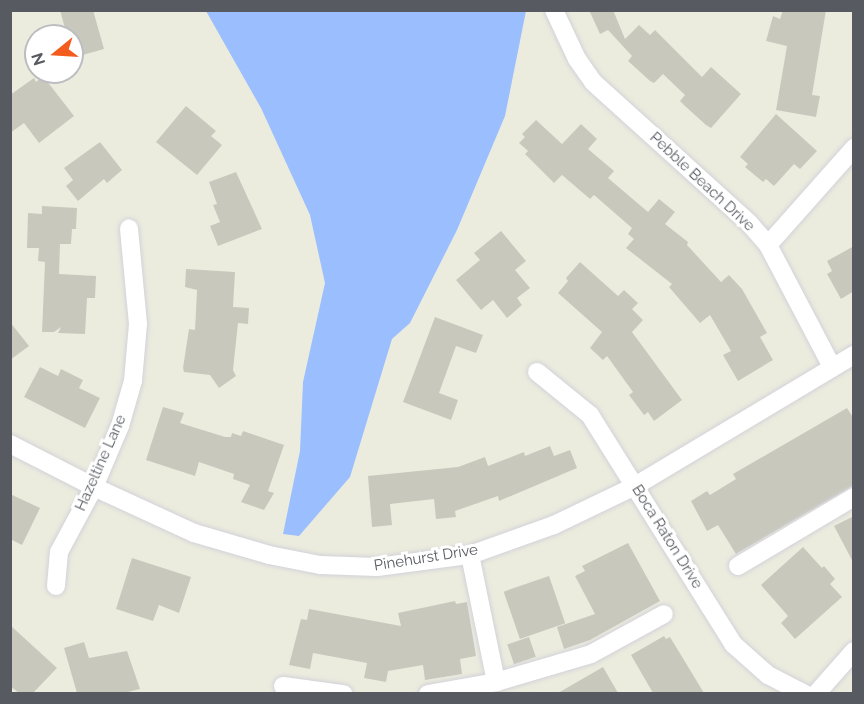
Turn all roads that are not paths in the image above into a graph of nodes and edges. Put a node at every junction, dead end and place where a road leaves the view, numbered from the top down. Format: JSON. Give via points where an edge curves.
{"nodes":[{"id":1,"x":554,"y":10,"type":"edge"},
{"id":2,"x":854,"y":148,"type":"edge"},
{"id":3,"x":129,"y":228,"type":"dead end"},
{"id":4,"x":768,"y":245,"type":"junction"},
{"id":5,"x":854,"y":355,"type":"edge"},
{"id":6,"x":832,"y":367,"type":"junction"},
{"id":7,"x":537,"y":372,"type":"dead end"},
{"id":8,"x":10,"y":444,"type":"edge"},
{"id":9,"x":635,"y":486,"type":"junction"},
{"id":10,"x":94,"y":487,"type":"junction"},
{"id":11,"x":854,"y":497,"type":"edge"},
{"id":12,"x":470,"y":555,"type":"junction"},
{"id":13,"x":738,"y":567,"type":"dead end"},
{"id":14,"x":56,"y":586,"type":"dead end"},
{"id":15,"x":664,"y":614,"type":"dead end"},
{"id":16,"x":854,"y":651,"type":"edge"},
{"id":17,"x":496,"y":681,"type":"junction"},
{"id":18,"x":283,"y":686,"type":"dead end"},
{"id":19,"x":343,"y":693,"type":"edge"},
{"id":20,"x":428,"y":693,"type":"edge"},
{"id":21,"x":805,"y":693,"type":"edge"},
{"id":22,"x":816,"y":693,"type":"edge"}],
"edges":[{"from":1,"to":4,"type":"street","name":"Pebble Beach Drive","via":[[577,59],[593,82],[749,223]]},
{"from":2,"to":4,"type":"street"},
{"from":3,"to":10,"type":"street","name":"Hazeltine Lane","via":[[138,324],[133,381],[120,426]]},
{"from":4,"to":6,"type":"street","name":"Pebble Beach Drive"},
{"from":5,"to":6,"type":"street","name":"Pinehurst Drive"},
{"from":6,"to":9,"type":"street","name":"Pinehurst Drive"},
{"from":7,"to":9,"type":"street","name":"Boca Raton Drive","via":[[590,415]]},
{"from":8,"to":10,"type":"street","name":"Pinehurst Drive"},
{"from":9,"to":12,"type":"street","name":"Pinehurst Drive","via":[[554,525]]},
{"from":9,"to":21,"type":"street","name":"Boca Raton Drive","via":[[734,644],[768,675]]},
{"from":10,"to":12,"type":"street","name":"Pinehurst Drive","via":[[194,533],[320,565],[377,567]]},
{"from":10,"to":14,"type":"street","name":"Hazeltine Lane","via":[[59,552]]},
{"from":11,"to":13,"type":"street"},
{"from":12,"to":17,"type":"street"},
{"from":15,"to":17,"type":"street","via":[[591,654]]},
{"from":16,"to":22,"type":"street"},
{"from":17,"to":20,"type":"street"},
{"from":18,"to":19,"type":"street"}]}
